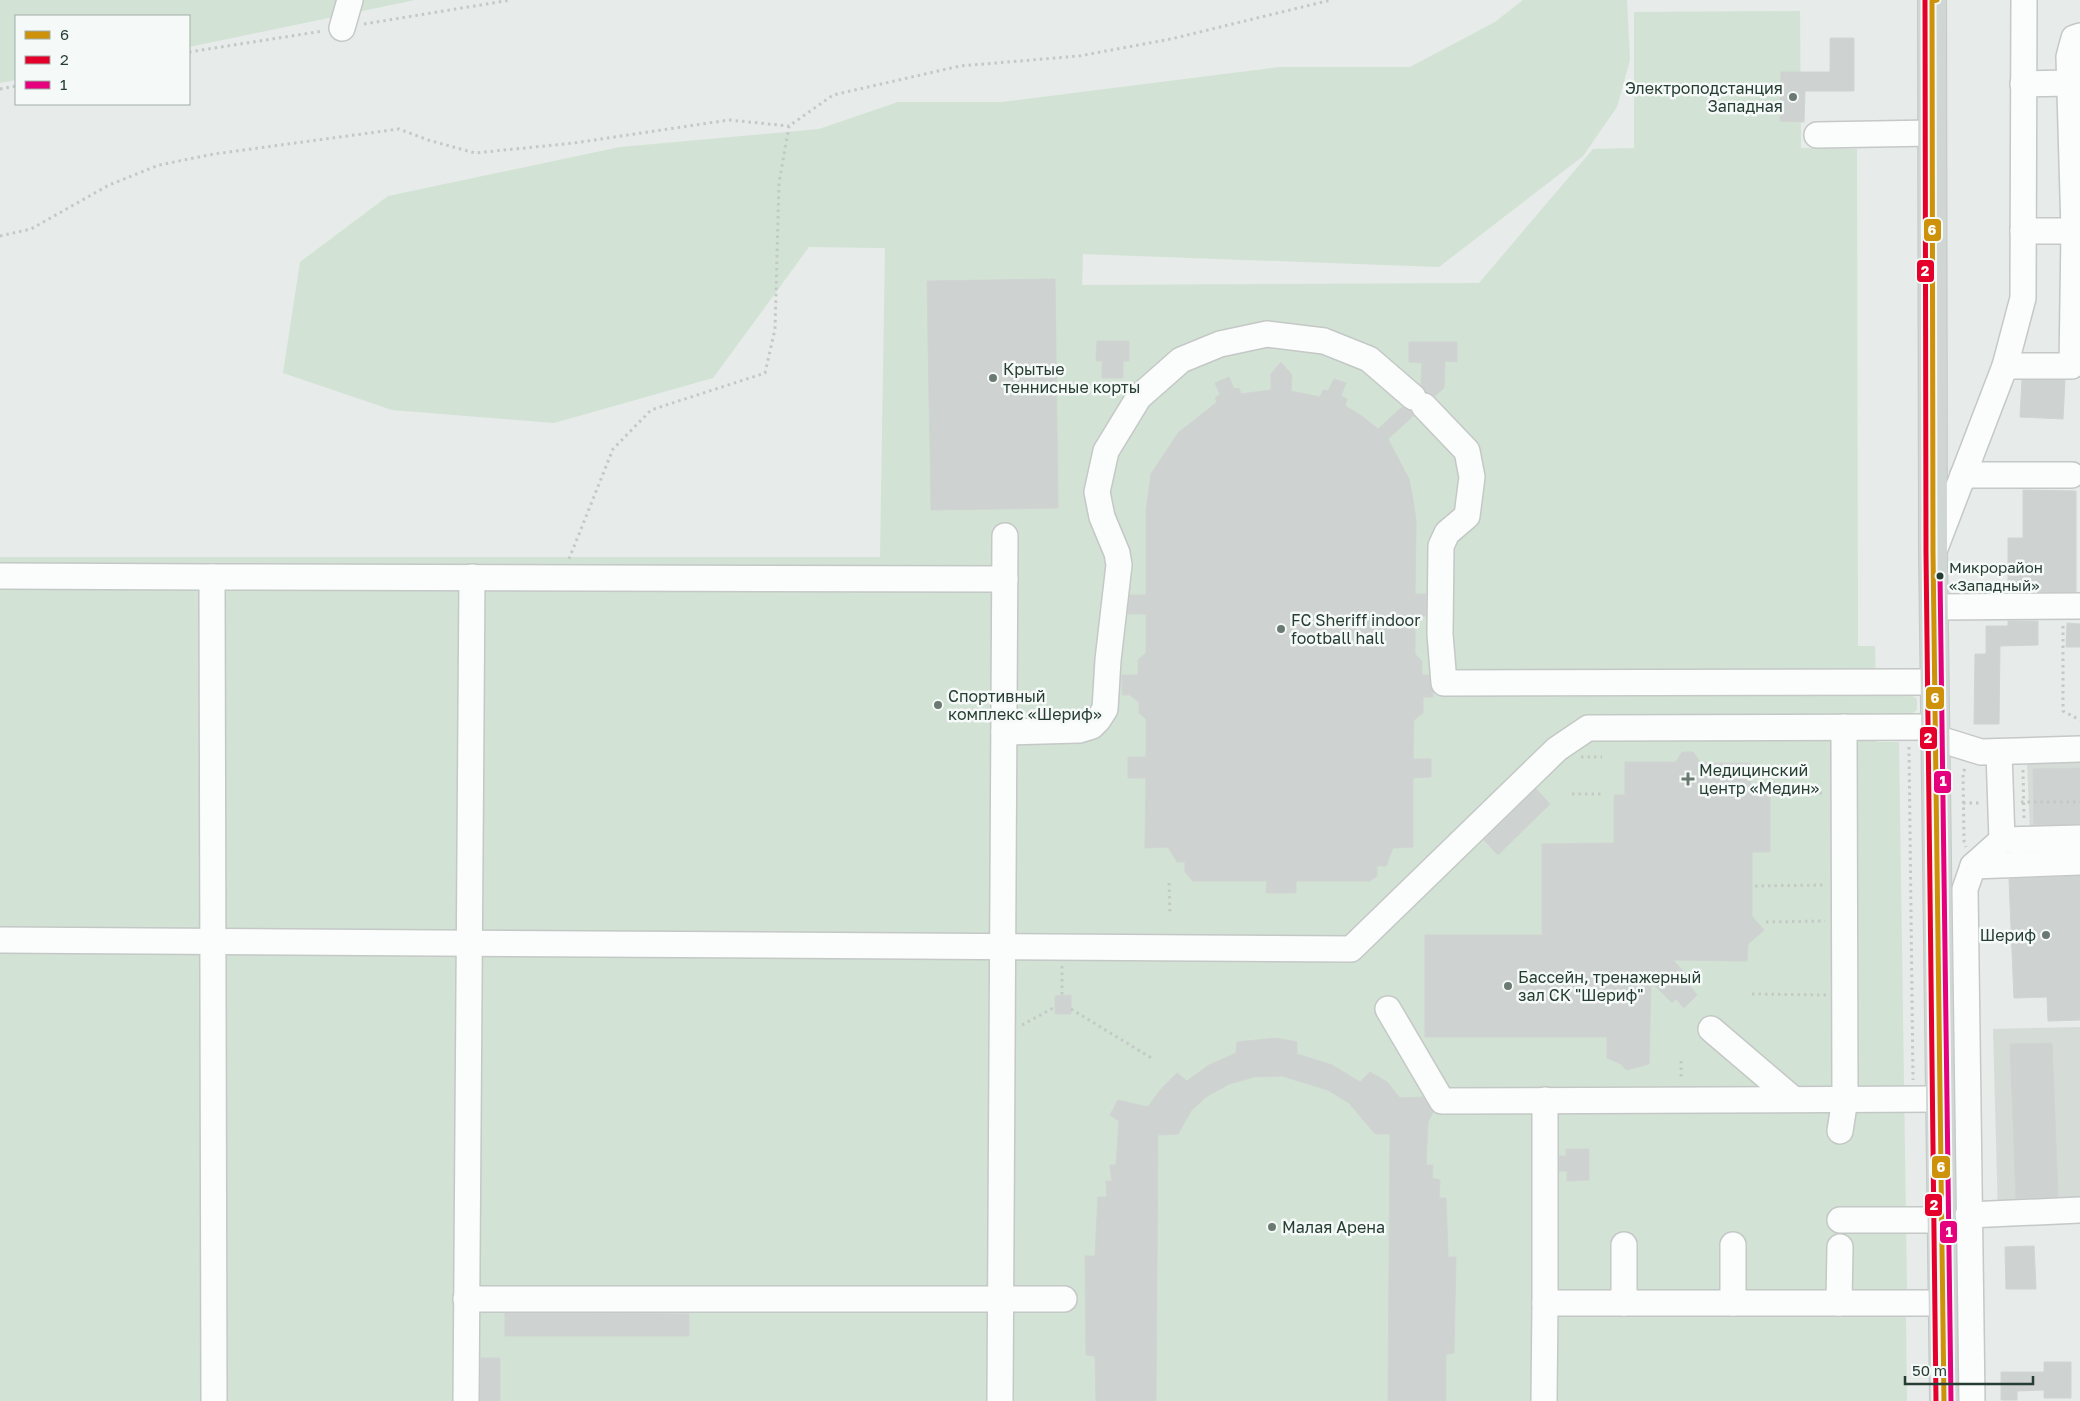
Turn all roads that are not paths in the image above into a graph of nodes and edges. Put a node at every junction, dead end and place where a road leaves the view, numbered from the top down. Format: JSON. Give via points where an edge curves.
{"nodes":[{"id":1,"x":350,"y":0,"type":"edge"},
{"id":2,"x":1934,"y":0,"type":"edge"},
{"id":3,"x":2024,"y":0,"type":"edge"},
{"id":4,"x":342,"y":28,"type":"road end"},
{"id":5,"x":2080,"y":36,"type":"edge"},
{"id":6,"x":2069,"y":83,"type":"junction"},
{"id":7,"x":2023,"y":84,"type":"junction"},
{"id":8,"x":1932,"y":133,"type":"junction"},
{"id":9,"x":1817,"y":135,"type":"dead end"},
{"id":10,"x":2077,"y":231,"type":"edge"},
{"id":11,"x":2023,"y":232,"type":"junction"},
{"id":12,"x":2005,"y":366,"type":"junction"},
{"id":13,"x":1963,"y":475,"type":"junction"},
{"id":14,"x":2072,"y":475,"type":"dead end"},
{"id":15,"x":1005,"y":536,"type":"dead end"},
{"id":16,"x":1933,"y":553,"type":"junction"},
{"id":17,"x":0,"y":576,"type":"edge"},
{"id":18,"x":212,"y":576,"type":"junction"},
{"id":19,"x":472,"y":577,"type":"junction"},
{"id":20,"x":1005,"y":579,"type":"junction"},
{"id":21,"x":2071,"y":606,"type":"edge"},
{"id":22,"x":1934,"y":607,"type":"junction"},
{"id":23,"x":1935,"y":682,"type":"junction"},
{"id":24,"x":1844,"y":727,"type":"junction"},
{"id":25,"x":1004,"y":732,"type":"junction"},
{"id":26,"x":1936,"y":732,"type":"junction"},
{"id":27,"x":2080,"y":749,"type":"edge"},
{"id":28,"x":2001,"y":752,"type":"junction"},
{"id":29,"x":2080,"y":838,"type":"edge"},
{"id":30,"x":2013,"y":839,"type":"junction"},
{"id":31,"x":2080,"y":862,"type":"edge"},
{"id":32,"x":1973,"y":866,"type":"junction"},
{"id":33,"x":0,"y":940,"type":"edge"},
{"id":34,"x":213,"y":941,"type":"junction"},
{"id":35,"x":469,"y":943,"type":"junction"},
{"id":36,"x":1003,"y":948,"type":"junction"},
{"id":37,"x":1388,"y":1009,"type":"dead end"},
{"id":38,"x":1711,"y":1029,"type":"dead end"},
{"id":39,"x":1793,"y":1099,"type":"junction"},
{"id":40,"x":1845,"y":1099,"type":"junction"},
{"id":41,"x":1927,"y":1099,"type":"junction"},
{"id":42,"x":1545,"y":1100,"type":"junction"},
{"id":43,"x":1840,"y":1131,"type":"dead end"},
{"id":44,"x":2080,"y":1210,"type":"edge"},
{"id":45,"x":1968,"y":1215,"type":"junction"},
{"id":46,"x":1840,"y":1220,"type":"dead end"},
{"id":47,"x":1942,"y":1220,"type":"junction"},
{"id":48,"x":1624,"y":1245,"type":"dead end"},
{"id":49,"x":1733,"y":1245,"type":"dead end"},
{"id":50,"x":1840,"y":1247,"type":"dead end"},
{"id":51,"x":1001,"y":1298,"type":"junction"},
{"id":52,"x":1064,"y":1298,"type":"dead end"},
{"id":53,"x":466,"y":1299,"type":"junction"},
{"id":54,"x":1545,"y":1303,"type":"junction"},
{"id":55,"x":1624,"y":1303,"type":"junction"},
{"id":56,"x":1733,"y":1303,"type":"junction"},
{"id":57,"x":1839,"y":1303,"type":"junction"},
{"id":58,"x":1943,"y":1303,"type":"junction"},
{"id":59,"x":214,"y":1401,"type":"edge"},
{"id":60,"x":466,"y":1401,"type":"edge"},
{"id":61,"x":1000,"y":1401,"type":"edge"},
{"id":62,"x":1544,"y":1401,"type":"edge"},
{"id":63,"x":1944,"y":1401,"type":"edge"},
{"id":64,"x":1972,"y":1401,"type":"edge"}],
"edges":[{"from":1,"to":4,"type":"street"},
{"from":2,"to":8,"type":"main road"},
{"from":3,"to":7,"type":"street"},
{"from":5,"to":6,"type":"street","via":[[2074,38],[2069,56]]},
{"from":6,"to":7,"type":"street"},
{"from":6,"to":10,"type":"street"},
{"from":7,"to":11,"type":"street"},
{"from":8,"to":9,"type":"street"},
{"from":8,"to":16,"type":"main road"},
{"from":10,"to":11,"type":"street"},
{"from":10,"to":12,"type":"street","via":[[2072,366]]},
{"from":11,"to":12,"type":"street","via":[[2022,298]]},
{"from":12,"to":13,"type":"street"},
{"from":13,"to":14,"type":"street"},
{"from":13,"to":16,"type":"street"},
{"from":15,"to":20,"type":"street"},
{"from":16,"to":22,"type":"main road"},
{"from":17,"to":18,"type":"street"},
{"from":18,"to":19,"type":"street"},
{"from":18,"to":34,"type":"street"},
{"from":19,"to":20,"type":"street"},
{"from":19,"to":35,"type":"street"},
{"from":20,"to":25,"type":"street"},
{"from":21,"to":22,"type":"street"},
{"from":22,"to":23,"type":"main road"},
{"from":23,"to":25,"type":"street","via":[[1444,683],[1440,634],[1441,546],[1447,533],[1467,516],[1472,477],[1467,451],[1419,401],[1369,360],[1324,341],[1267,334],[1220,344],[1181,360],[1139,397],[1106,451],[1097,492],[1119,565],[1105,709],[1092,726],[1079,730]]},
{"from":23,"to":26,"type":"main road"},
{"from":24,"to":26,"type":"street","via":[[1909,727]]},
{"from":24,"to":36,"type":"street","via":[[1588,728],[1557,749],[1351,949]]},
{"from":24,"to":40,"type":"street"},
{"from":25,"to":36,"type":"street"},
{"from":26,"to":28,"type":"street"},
{"from":26,"to":41,"type":"main road"},
{"from":27,"to":28,"type":"street"},
{"from":28,"to":30,"type":"street"},
{"from":29,"to":30,"type":"street"},
{"from":30,"to":32,"type":"street"},
{"from":31,"to":32,"type":"street"},
{"from":32,"to":45,"type":"street","via":[[1965,890]]},
{"from":33,"to":34,"type":"street"},
{"from":34,"to":35,"type":"street"},
{"from":34,"to":59,"type":"street"},
{"from":35,"to":36,"type":"street"},
{"from":35,"to":53,"type":"street"},
{"from":36,"to":51,"type":"street"},
{"from":37,"to":42,"type":"street","via":[[1442,1100]]},
{"from":38,"to":39,"type":"street"},
{"from":39,"to":40,"type":"street"},
{"from":39,"to":42,"type":"street"},
{"from":40,"to":41,"type":"street"},
{"from":40,"to":43,"type":"street"},
{"from":41,"to":47,"type":"main road"},
{"from":42,"to":54,"type":"street"},
{"from":44,"to":45,"type":"street"},
{"from":45,"to":64,"type":"street"},
{"from":46,"to":47,"type":"street"},
{"from":47,"to":58,"type":"main road"},
{"from":48,"to":55,"type":"street"},
{"from":49,"to":56,"type":"street"},
{"from":50,"to":57,"type":"street"},
{"from":51,"to":52,"type":"street"},
{"from":51,"to":53,"type":"street"},
{"from":51,"to":61,"type":"street"},
{"from":53,"to":60,"type":"street"},
{"from":54,"to":55,"type":"street"},
{"from":54,"to":62,"type":"street"},
{"from":55,"to":56,"type":"street"},
{"from":56,"to":57,"type":"street"},
{"from":57,"to":58,"type":"street"},
{"from":58,"to":63,"type":"main road"}]}
